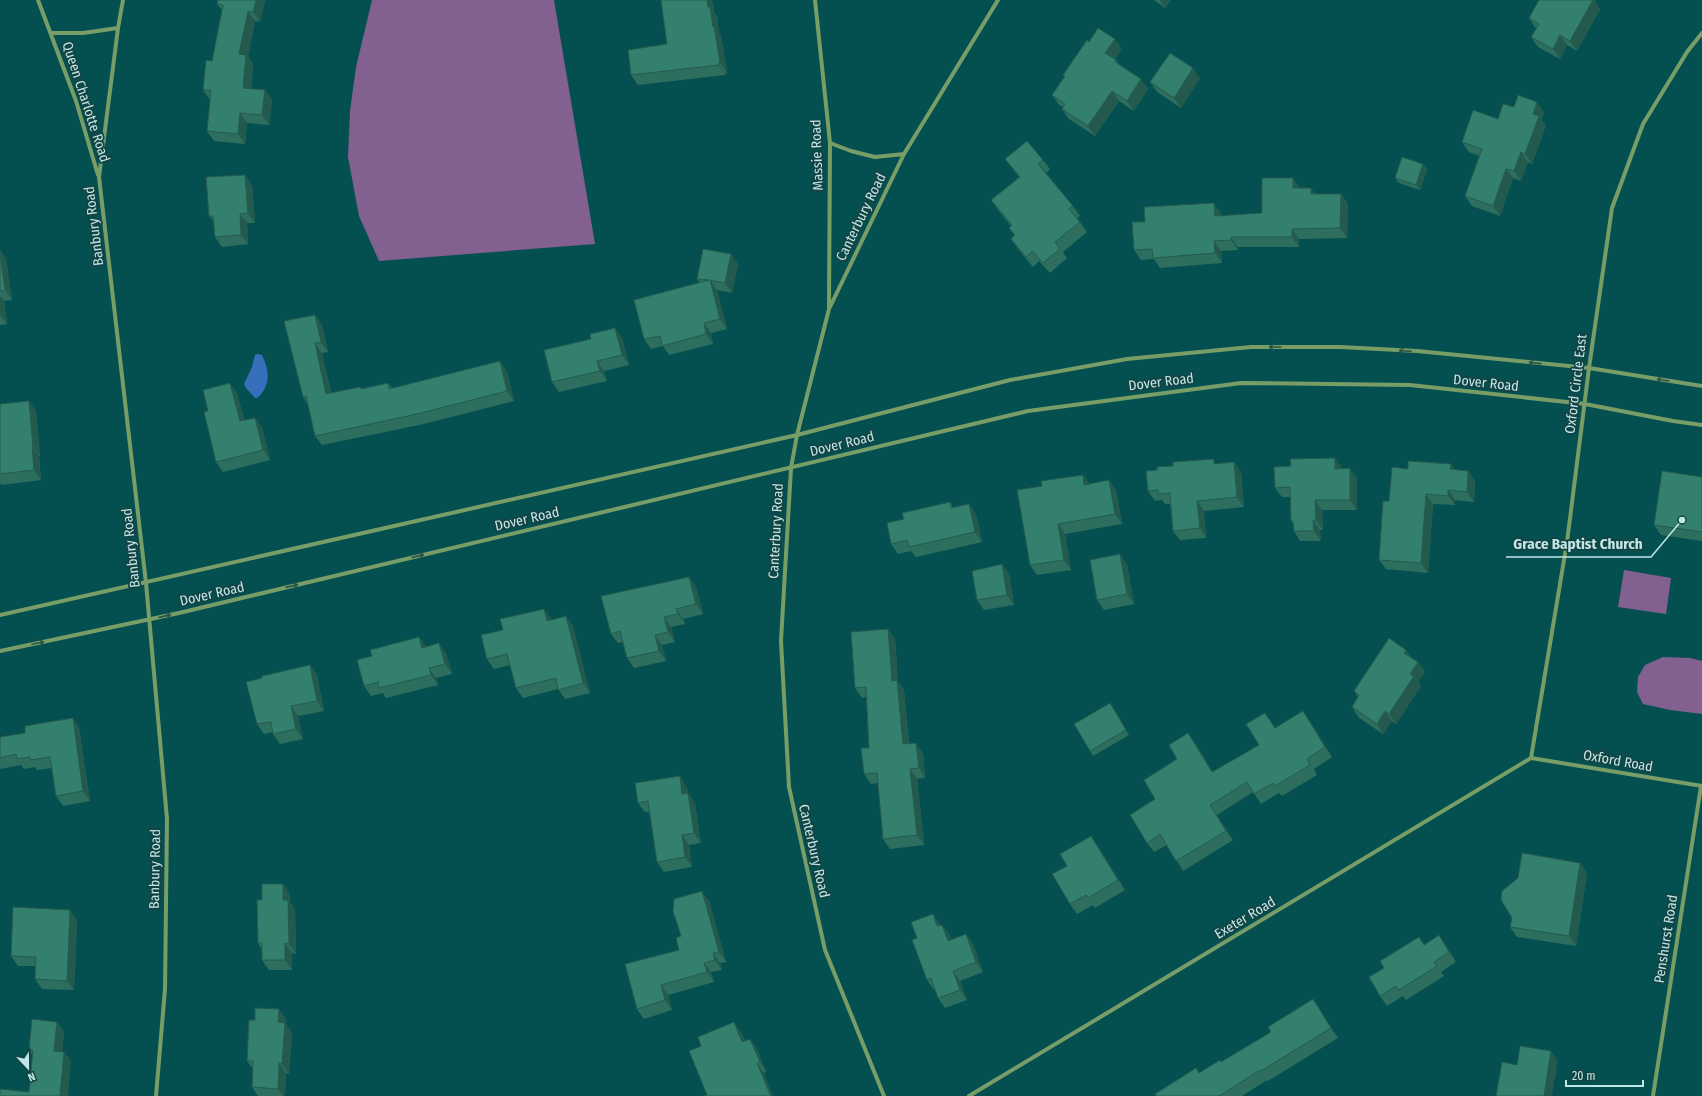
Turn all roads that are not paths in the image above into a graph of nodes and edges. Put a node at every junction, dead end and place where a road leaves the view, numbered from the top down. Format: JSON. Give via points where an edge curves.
{"nodes":[{"id":1,"x":38,"y":0,"type":"edge"},
{"id":2,"x":123,"y":0,"type":"edge"},
{"id":3,"x":815,"y":0,"type":"edge"},
{"id":4,"x":998,"y":0,"type":"edge"},
{"id":5,"x":118,"y":28,"type":"junction"},
{"id":6,"x":52,"y":33,"type":"junction"},
{"id":7,"x":1702,"y":33,"type":"edge"},
{"id":8,"x":830,"y":143,"type":"junction"},
{"id":9,"x":904,"y":154,"type":"junction"},
{"id":10,"x":99,"y":177,"type":"junction"},
{"id":11,"x":829,"y":309,"type":"junction"},
{"id":12,"x":1589,"y":368,"type":"junction"},
{"id":13,"x":1702,"y":386,"type":"edge"},
{"id":14,"x":1585,"y":404,"type":"junction"},
{"id":15,"x":1702,"y":425,"type":"edge"},
{"id":16,"x":797,"y":435,"type":"junction"},
{"id":17,"x":791,"y":468,"type":"junction"},
{"id":18,"x":146,"y":583,"type":"junction"},
{"id":19,"x":0,"y":615,"type":"edge"},
{"id":20,"x":150,"y":620,"type":"junction"},
{"id":21,"x":0,"y":651,"type":"edge"},
{"id":22,"x":1531,"y":758,"type":"junction"},
{"id":23,"x":1701,"y":786,"type":"edge"},
{"id":24,"x":156,"y":1096,"type":"edge"},
{"id":25,"x":884,"y":1096,"type":"edge"},
{"id":26,"x":969,"y":1096,"type":"edge"},
{"id":27,"x":1653,"y":1096,"type":"edge"}],
"edges":[{"from":1,"to":6,"type":"street","name":"Queen Charlotte Road"},
{"from":2,"to":5,"type":"street","name":"Banbury Road"},
{"from":3,"to":8,"type":"street","name":"Massie Road"},
{"from":4,"to":9,"type":"street","name":"Canterbury Road"},
{"from":5,"to":6,"type":"street","name":"Queen Charlotte Road","via":[[82,33]]},
{"from":5,"to":10,"type":"street","name":"Banbury Road"},
{"from":6,"to":10,"type":"street","name":"Queen Charlotte Road"},
{"from":7,"to":12,"type":"street","name":"Oxford Circle East","via":[[1687,52],[1642,124],[1612,208]]},
{"from":8,"to":9,"type":"street","via":[[874,157]]},
{"from":8,"to":11,"type":"street","name":"Massie Road"},
{"from":9,"to":11,"type":"street","name":"Canterbury Road"},
{"from":10,"to":18,"type":"street","name":"Banbury Road"},
{"from":11,"to":16,"type":"street","name":"Canterbury Road"},
{"from":13,"to":12,"type":"street","name":"Dover Road","one_way":true},
{"from":12,"to":14,"type":"street","name":"Oxford Circle East"},
{"from":12,"to":16,"type":"street","name":"Dover Road","one_way":true,"via":[[1409,351],[1340,347],[1251,347],[1127,359],[1010,380]]},
{"from":14,"to":15,"type":"street","name":"Dover Road"},
{"from":14,"to":17,"type":"street","name":"Dover Road","via":[[1410,385],[1240,383],[1028,411]]},
{"from":14,"to":22,"type":"street","name":"Oxford Circle East","via":[[1567,542]]},
{"from":16,"to":17,"type":"street","name":"Canterbury Road"},
{"from":16,"to":18,"type":"street","name":"Dover Road"},
{"from":20,"to":17,"type":"street","name":"Dover Road","one_way":true},
{"from":17,"to":25,"type":"street","name":"Canterbury Road","via":[[781,641],[789,787],[825,950]]},
{"from":18,"to":19,"type":"street","name":"Dover Road"},
{"from":18,"to":20,"type":"street","name":"Banbury Road"},
{"from":21,"to":20,"type":"street","name":"Dover Road","one_way":true},
{"from":20,"to":24,"type":"street","name":"Banbury Road","via":[[167,820],[165,989]]},
{"from":22,"to":23,"type":"street","name":"Oxford Road"},
{"from":22,"to":26,"type":"street","name":"Exeter Road"},
{"from":23,"to":27,"type":"street","name":"Penshurst Road"}]}
